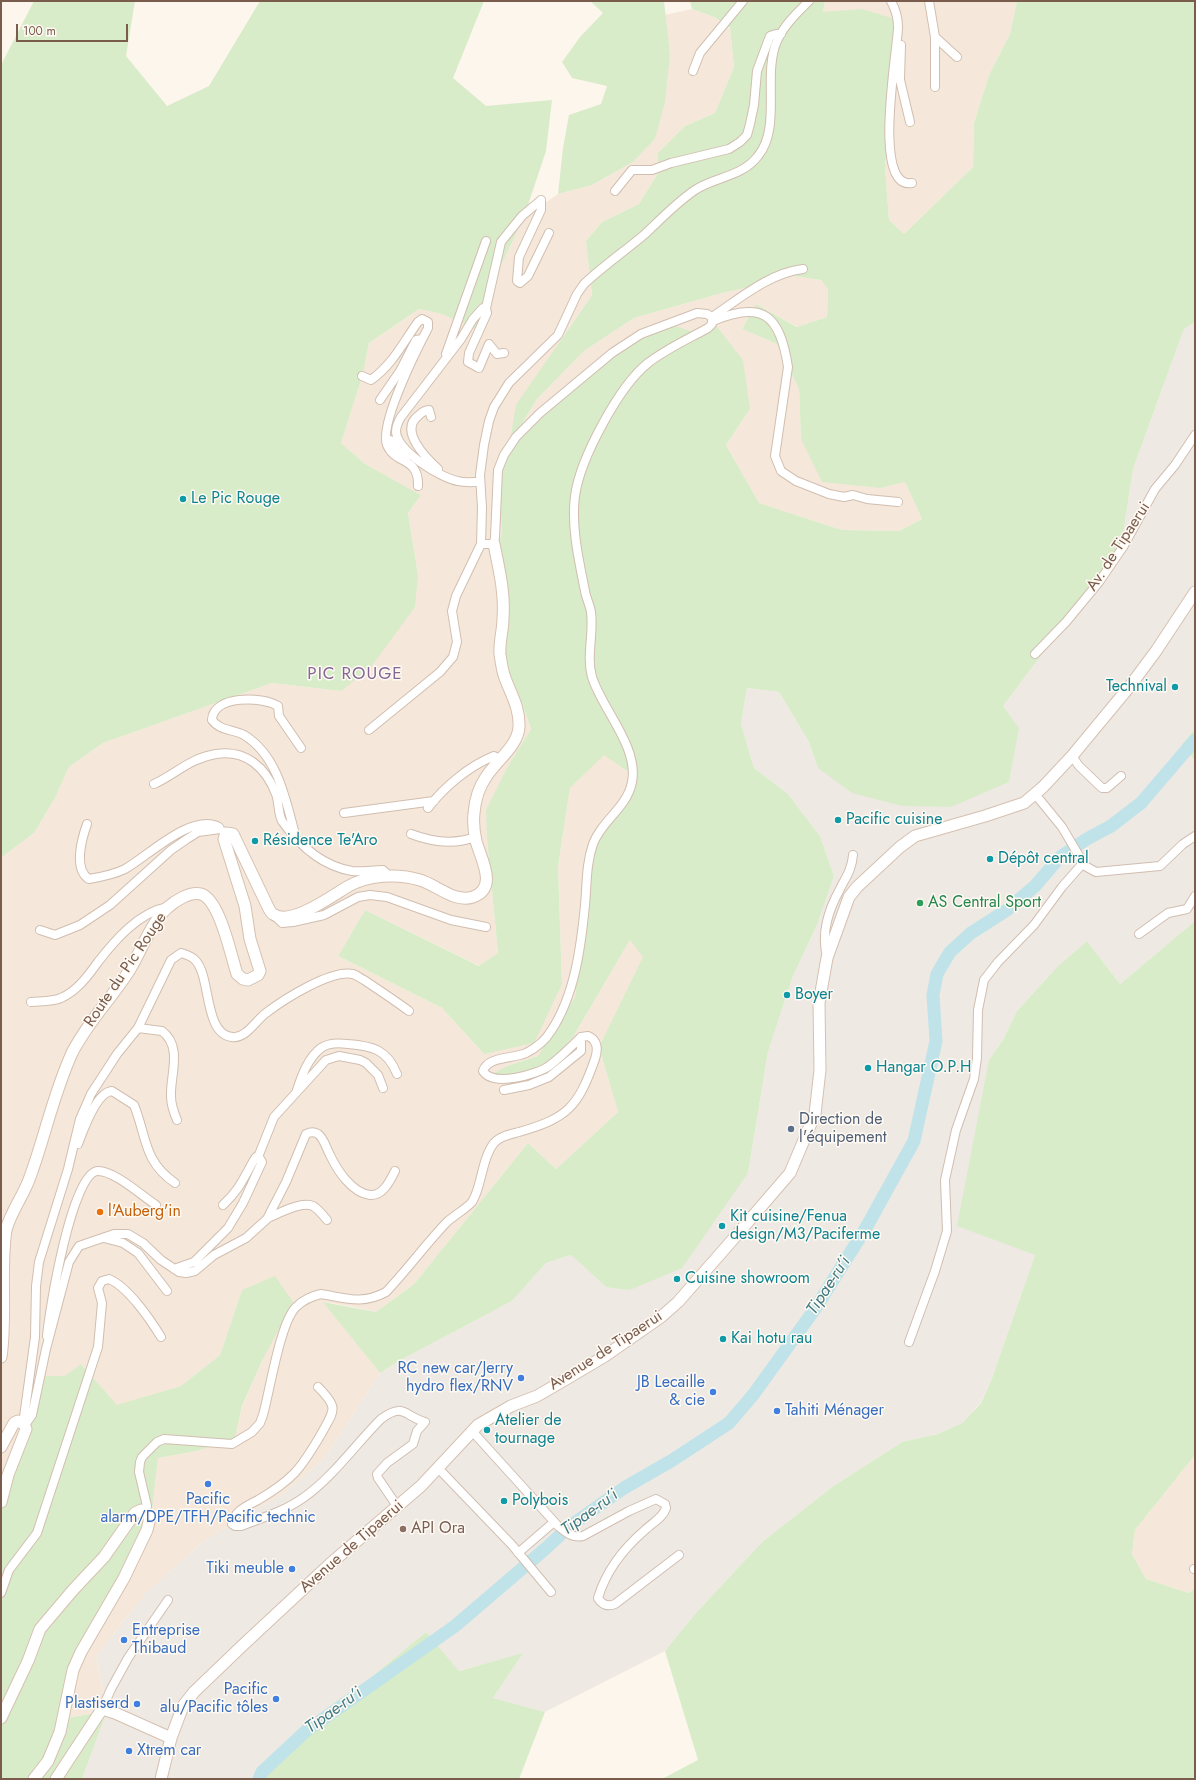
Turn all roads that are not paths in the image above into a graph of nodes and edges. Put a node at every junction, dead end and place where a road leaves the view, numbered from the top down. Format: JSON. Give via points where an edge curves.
{"nodes":[{"id":1,"x":743,"y":1,"type":"edge"},
{"id":2,"x":809,"y":1,"type":"edge"},
{"id":3,"x":891,"y":1,"type":"edge"},
{"id":4,"x":929,"y":1,"type":"edge"},
{"id":5,"x":898,"y":16,"type":"junction"},
{"id":6,"x":781,"y":34,"type":"junction"},
{"id":7,"x":935,"y":37,"type":"junction"},
{"id":8,"x":957,"y":57,"type":"dead end"},
{"id":9,"x":693,"y":71,"type":"dead end"},
{"id":10,"x":935,"y":87,"type":"dead end"},
{"id":11,"x":910,"y":122,"type":"dead end"},
{"id":12,"x":912,"y":183,"type":"dead end"},
{"id":13,"x":615,"y":191,"type":"dead end"},
{"id":14,"x":549,"y":233,"type":"dead end"},
{"id":15,"x":486,"y":241,"type":"dead end"},
{"id":16,"x":803,"y":269,"type":"dead end"},
{"id":17,"x":486,"y":308,"type":"junction"},
{"id":18,"x":712,"y":319,"type":"junction"},
{"id":19,"x":422,"y":339,"type":"junction"},
{"id":20,"x":504,"y":352,"type":"dead end"},
{"id":21,"x":445,"y":359,"type":"junction"},
{"id":22,"x":362,"y":376,"type":"dead end"},
{"id":23,"x":380,"y":400,"type":"dead end"},
{"id":24,"x":431,"y":417,"type":"dead end"},
{"id":25,"x":1195,"y":435,"type":"edge"},
{"id":26,"x":386,"y":442,"type":"junction"},
{"id":27,"x":416,"y":459,"type":"junction"},
{"id":28,"x":447,"y":477,"type":"junction"},
{"id":29,"x":480,"y":482,"type":"junction"},
{"id":30,"x":418,"y":486,"type":"dead end"},
{"id":31,"x":898,"y":502,"type":"dead end"},
{"id":32,"x":481,"y":544,"type":"junction"},
{"id":33,"x":494,"y":544,"type":"junction"},
{"id":34,"x":1195,"y":592,"type":"edge"},
{"id":35,"x":1034,"y":654,"type":"dead end"},
{"id":36,"x":369,"y":730,"type":"dead end"},
{"id":37,"x":301,"y":748,"type":"dead end"},
{"id":38,"x":1072,"y":756,"type":"junction"},
{"id":39,"x":500,"y":759,"type":"junction"},
{"id":40,"x":1121,"y":776,"type":"dead end"},
{"id":41,"x":154,"y":784,"type":"dead end"},
{"id":42,"x":1035,"y":794,"type":"junction"},
{"id":43,"x":434,"y":800,"type":"junction"},
{"id":44,"x":428,"y":808,"type":"dead end"},
{"id":45,"x":344,"y":813,"type":"dead end"},
{"id":46,"x":87,"y":824,"type":"dead end"},
{"id":47,"x":223,"y":831,"type":"junction"},
{"id":48,"x":411,"y":834,"type":"dead end"},
{"id":49,"x":296,"y":836,"type":"junction"},
{"id":50,"x":1195,"y":836,"type":"edge"},
{"id":51,"x":476,"y":837,"type":"junction"},
{"id":52,"x":853,"y":855,"type":"dead end"},
{"id":53,"x":1081,"y":860,"type":"junction"},
{"id":54,"x":388,"y":876,"type":"junction"},
{"id":55,"x":1195,"y":896,"type":"edge"},
{"id":56,"x":168,"y":907,"type":"junction"},
{"id":57,"x":273,"y":914,"type":"junction"},
{"id":58,"x":486,"y":927,"type":"dead end"},
{"id":59,"x":40,"y":930,"type":"dead end"},
{"id":60,"x":1139,"y":934,"type":"dead end"},
{"id":61,"x":827,"y":958,"type":"junction"},
{"id":62,"x":31,"y":1002,"type":"dead end"},
{"id":63,"x":409,"y":1011,"type":"dead end"},
{"id":64,"x":138,"y":1028,"type":"junction"},
{"id":65,"x":581,"y":1037,"type":"junction"},
{"id":66,"x":397,"y":1074,"type":"dead end"},
{"id":67,"x":383,"y":1088,"type":"dead end"},
{"id":68,"x":504,"y":1090,"type":"dead end"},
{"id":69,"x":297,"y":1093,"type":"junction"},
{"id":70,"x":177,"y":1120,"type":"dead end"},
{"id":71,"x":258,"y":1157,"type":"junction"},
{"id":72,"x":68,"y":1169,"type":"junction"},
{"id":73,"x":395,"y":1171,"type":"dead end"},
{"id":74,"x":175,"y":1183,"type":"dead end"},
{"id":75,"x":156,"y":1205,"type":"dead end"},
{"id":76,"x":223,"y":1205,"type":"dead end"},
{"id":77,"x":267,"y":1219,"type":"junction"},
{"id":78,"x":327,"y":1220,"type":"dead end"},
{"id":79,"x":103,"y":1238,"type":"junction"},
{"id":80,"x":174,"y":1269,"type":"junction"},
{"id":81,"x":167,"y":1291,"type":"dead end"},
{"id":82,"x":161,"y":1337,"type":"dead end"},
{"id":83,"x":909,"y":1342,"type":"dead end"},
{"id":84,"x":46,"y":1349,"type":"junction"},
{"id":85,"x":1,"y":1357,"type":"edge"},
{"id":86,"x":318,"y":1387,"type":"dead end"},
{"id":87,"x":23,"y":1424,"type":"junction"},
{"id":88,"x":472,"y":1431,"type":"junction"},
{"id":89,"x":1,"y":1447,"type":"edge"},
{"id":90,"x":438,"y":1468,"type":"junction"},
{"id":91,"x":1,"y":1501,"type":"edge"},
{"id":92,"x":398,"y":1506,"type":"junction"},
{"id":93,"x":145,"y":1512,"type":"junction"},
{"id":94,"x":556,"y":1524,"type":"junction"},
{"id":95,"x":518,"y":1553,"type":"junction"},
{"id":96,"x":679,"y":1555,"type":"dead end"},
{"id":97,"x":551,"y":1592,"type":"dead end"},
{"id":98,"x":1,"y":1593,"type":"edge"},
{"id":99,"x":168,"y":1600,"type":"dead end"},
{"id":100,"x":102,"y":1709,"type":"junction"},
{"id":101,"x":1,"y":1718,"type":"edge"},
{"id":102,"x":171,"y":1738,"type":"junction"},
{"id":103,"x":34,"y":1779,"type":"edge"},
{"id":104,"x":56,"y":1779,"type":"edge"},
{"id":105,"x":161,"y":1779,"type":"edge"}],
"edges":[{"from":1,"to":9,"type":"street","via":[[700,53]]},
{"from":2,"to":6,"type":"street","via":[[791,19]]},
{"from":3,"to":5,"type":"street"},
{"from":4,"to":7,"type":"street"},
{"from":5,"to":11,"type":"street","via":[[901,41],[900,80]]},
{"from":5,"to":12,"type":"street","via":[[888,128],[895,171],[901,182]]},
{"from":6,"to":13,"type":"street","via":[[770,36],[760,58],[750,124],[747,135],[740,142],[729,149],[652,170],[632,170]]},
{"from":6,"to":29,"type":"street","via":[[771,63],[769,127],[761,152],[743,168],[724,179],[697,189],[684,198],[584,284],[558,335],[509,383],[494,407],[484,445]]},
{"from":7,"to":8,"type":"street"},
{"from":7,"to":10,"type":"street"},
{"from":14,"to":17,"type":"street","via":[[528,276],[520,283],[516,282],[519,257],[541,210],[541,200],[522,216],[501,242]]},
{"from":15,"to":21,"type":"street"},
{"from":16,"to":18,"type":"street","via":[[794,270],[762,284]]},
{"from":17,"to":20,"type":"street","via":[[487,313],[469,353],[468,362],[479,368],[489,344],[497,354]]},
{"from":17,"to":21,"type":"street","via":[[473,319]]},
{"from":18,"to":31,"type":"street","via":[[757,311],[769,317],[777,328],[788,367],[775,456],[781,471],[796,481],[829,494]]},
{"from":18,"to":33,"type":"street","via":[[707,314],[697,313],[641,334],[612,353],[540,413],[509,446],[500,462]]},
{"from":18,"to":65,"type":"street","via":[[708,328],[647,364],[628,384],[602,424],[575,495],[576,544],[591,613],[589,658],[592,678],[628,752],[633,779],[628,795],[619,810],[603,827],[593,845],[588,864],[585,906],[573,979],[553,1029],[535,1048],[524,1054],[492,1062],[485,1066],[483,1071],[491,1078],[499,1079],[530,1074],[548,1066]]},
{"from":19,"to":22,"type":"street","via":[[428,322],[422,319],[409,334],[394,360],[382,372],[371,380]]},
{"from":19,"to":23,"type":"street","via":[[416,340],[400,371]]},
{"from":19,"to":26,"type":"street","via":[[392,406],[387,423]]},
{"from":21,"to":27,"type":"street","via":[[411,403],[397,426],[399,440]]},
{"from":24,"to":28,"type":"street","via":[[429,410],[421,413],[412,423],[410,432],[426,456]]},
{"from":25,"to":35,"type":"street","name":"Av. de Tipaerui","via":[[1155,489],[1099,582],[1066,622]]},
{"from":26,"to":27,"type":"street","via":[[390,440],[404,454]]},
{"from":26,"to":30,"type":"street","via":[[391,452],[416,469]]},
{"from":27,"to":28,"type":"street"},
{"from":28,"to":29,"type":"street","via":[[457,481]]},
{"from":29,"to":32,"type":"street"},
{"from":32,"to":33,"type":"street"},
{"from":32,"to":36,"type":"street","via":[[456,596],[452,611],[456,642],[453,657],[440,672]]},
{"from":33,"to":39,"type":"street","via":[[504,599],[500,653],[504,675],[519,714],[519,729],[511,746]]},
{"from":34,"to":38,"type":"street","name":"Avenue de Tipaerui","via":[[1156,651]]},
{"from":37,"to":49,"type":"street","via":[[279,716],[278,706],[272,702],[239,700],[218,707],[213,712],[212,720],[215,724],[244,736],[266,755],[282,787]]},
{"from":38,"to":40,"type":"street","via":[[1102,788],[1107,788]]},
{"from":38,"to":42,"type":"street","name":"Avenue de Tipaerui"},
{"from":39,"to":43,"type":"street","via":[[494,756],[487,759],[456,780]]},
{"from":39,"to":51,"type":"street","via":[[480,789],[474,814]]},
{"from":41,"to":49,"type":"street","via":[[178,768],[213,755],[233,753],[254,760],[266,775],[276,795],[281,819]]},
{"from":42,"to":53,"type":"street","via":[[1072,842]]},
{"from":42,"to":61,"type":"street","name":"Avenue de Tipaerui","via":[[1024,803],[1006,810],[915,836],[900,847],[849,897]]},
{"from":43,"to":44,"type":"street"},
{"from":43,"to":45,"type":"street"},
{"from":46,"to":47,"type":"street","via":[[81,839],[80,851],[82,870],[89,879],[125,869],[152,849],[203,823],[215,825]]},
{"from":47,"to":56,"type":"street","name":"Route du Pic Rouge","via":[[246,906],[250,939],[259,967],[258,975],[248,980],[237,974],[221,922],[205,896],[193,894],[178,899]]},
{"from":47,"to":57,"type":"street","via":[[232,834]]},
{"from":47,"to":59,"type":"street","via":[[203,831],[187,839],[110,905],[80,925],[55,935]]},
{"from":48,"to":51,"type":"street","via":[[439,842],[465,841]]},
{"from":49,"to":54,"type":"street","via":[[304,848],[322,861],[352,870],[383,870]]},
{"from":50,"to":53,"type":"street","via":[[1160,866],[1153,868],[1096,872],[1085,866]]},
{"from":51,"to":54,"type":"street","via":[[486,878],[480,893],[473,897],[451,895],[420,880]]},
{"from":52,"to":61,"type":"street","via":[[853,866],[833,903],[826,923],[824,940]]},
{"from":53,"to":83,"type":"street","via":[[1034,926],[984,980],[978,1010],[974,1079],[956,1130],[945,1180],[947,1231]]},
{"from":54,"to":57,"type":"street","via":[[357,881],[305,912],[280,917]]},
{"from":55,"to":60,"type":"street","via":[[1187,909],[1168,913]]},
{"from":56,"to":62,"type":"street","via":[[155,909],[131,927],[74,990],[62,998]]},
{"from":56,"to":85,"type":"street","name":"Route du Pic Rouge","via":[[144,940],[129,970],[72,1053],[29,1180],[9,1219],[5,1231],[3,1256],[4,1322]]},
{"from":57,"to":58,"type":"street","via":[[282,923],[293,922],[324,914],[370,895],[387,897],[451,920]]},
{"from":61,"to":88,"type":"street","name":"Avenue de Tipaerui","via":[[819,1003],[820,1070],[815,1114],[790,1173],[665,1314],[605,1356],[537,1396],[488,1418]]},
{"from":63,"to":64,"type":"street","via":[[384,992],[353,974],[329,977],[291,995],[265,1014],[248,1031],[233,1038],[225,1035],[214,1020],[197,962],[181,953],[172,960]]},
{"from":64,"to":70,"type":"street","via":[[162,1031],[171,1043],[174,1053],[171,1096]]},
{"from":64,"to":72,"type":"street","via":[[117,1054],[91,1094],[80,1119]]},
{"from":65,"to":68,"type":"street","via":[[581,1051],[549,1077],[529,1085]]},
{"from":65,"to":93,"type":"street","via":[[588,1036],[595,1041],[596,1054],[584,1086],[565,1113],[554,1121],[502,1137],[495,1142],[481,1172],[477,1191],[471,1203],[446,1223],[386,1292],[373,1299],[363,1300],[320,1294],[296,1307],[284,1334],[260,1423],[252,1432],[232,1444],[164,1439],[157,1442],[142,1457],[139,1472],[147,1506]]},
{"from":66,"to":69,"type":"street","via":[[389,1058],[375,1048],[336,1043],[322,1047],[309,1061]]},
{"from":67,"to":69,"type":"street","via":[[378,1075],[366,1063],[339,1056],[326,1060]]},
{"from":69,"to":71,"type":"street","via":[[274,1117]]},
{"from":71,"to":76,"type":"street","via":[[235,1194]]},
{"from":71,"to":80,"type":"street","via":[[262,1159],[258,1174],[228,1228],[194,1262]]},
{"from":72,"to":74,"type":"street","via":[[91,1113],[105,1093],[112,1091],[134,1105],[149,1154],[156,1167]]},
{"from":72,"to":87,"type":"street","via":[[39,1262],[35,1337]]},
{"from":73,"to":77,"type":"street","via":[[390,1184],[378,1194],[360,1193],[345,1179],[323,1139],[317,1133],[311,1132],[306,1134]]},
{"from":75,"to":84,"type":"street","via":[[111,1175],[98,1171],[91,1173],[86,1179],[62,1247],[48,1322]]},
{"from":77,"to":78,"type":"street","via":[[307,1204],[315,1207]]},
{"from":77,"to":80,"type":"street","via":[[246,1238],[214,1255],[195,1271],[186,1273]]},
{"from":79,"to":80,"type":"street","via":[[114,1234],[128,1234]]},
{"from":79,"to":81,"type":"street","via":[[123,1243],[138,1253]]},
{"from":79,"to":84,"type":"street","via":[[79,1246],[69,1262]]},
{"from":82,"to":98,"type":"street","via":[[152,1322],[117,1282],[109,1279],[102,1281],[98,1288],[102,1303],[98,1347],[69,1437],[37,1533],[9,1570]]},
{"from":84,"to":87,"type":"street","via":[[32,1415]]},
{"from":86,"to":92,"type":"street","via":[[331,1401],[333,1408],[329,1420],[304,1463],[296,1474],[277,1489],[238,1511],[232,1524],[241,1526],[301,1500],[312,1492],[381,1419],[396,1411],[408,1412],[425,1422],[417,1431],[413,1444],[387,1463],[378,1474],[378,1478]]},
{"from":87,"to":89,"type":"street","via":[[18,1421],[14,1423]]},
{"from":87,"to":91,"type":"street","via":[[26,1429]]},
{"from":88,"to":90,"type":"street","name":"Avenue de Tipaerui"},
{"from":88,"to":94,"type":"street"},
{"from":90,"to":92,"type":"street","name":"Avenue de Tipaerui"},
{"from":90,"to":95,"type":"street"},
{"from":92,"to":102,"type":"street","name":"Avenue de Tipaerui","via":[[330,1564],[194,1692],[183,1706]]},
{"from":93,"to":101,"type":"street","via":[[141,1510],[135,1513],[104,1557],[40,1629]]},
{"from":93,"to":103,"type":"street","via":[[149,1515],[147,1530],[118,1589],[81,1652],[73,1670],[60,1732],[48,1761]]},
{"from":94,"to":95,"type":"street"},
{"from":94,"to":96,"type":"street","via":[[575,1537],[583,1536],[656,1499],[665,1504],[662,1516],[644,1530],[609,1570],[598,1598],[606,1605],[615,1604]]},
{"from":95,"to":97,"type":"street"},
{"from":99,"to":100,"type":"street","via":[[128,1658]]},
{"from":100,"to":102,"type":"street"},
{"from":100,"to":104,"type":"street"},
{"from":102,"to":105,"type":"street","name":"Avenue de Tipaerui"}]}
